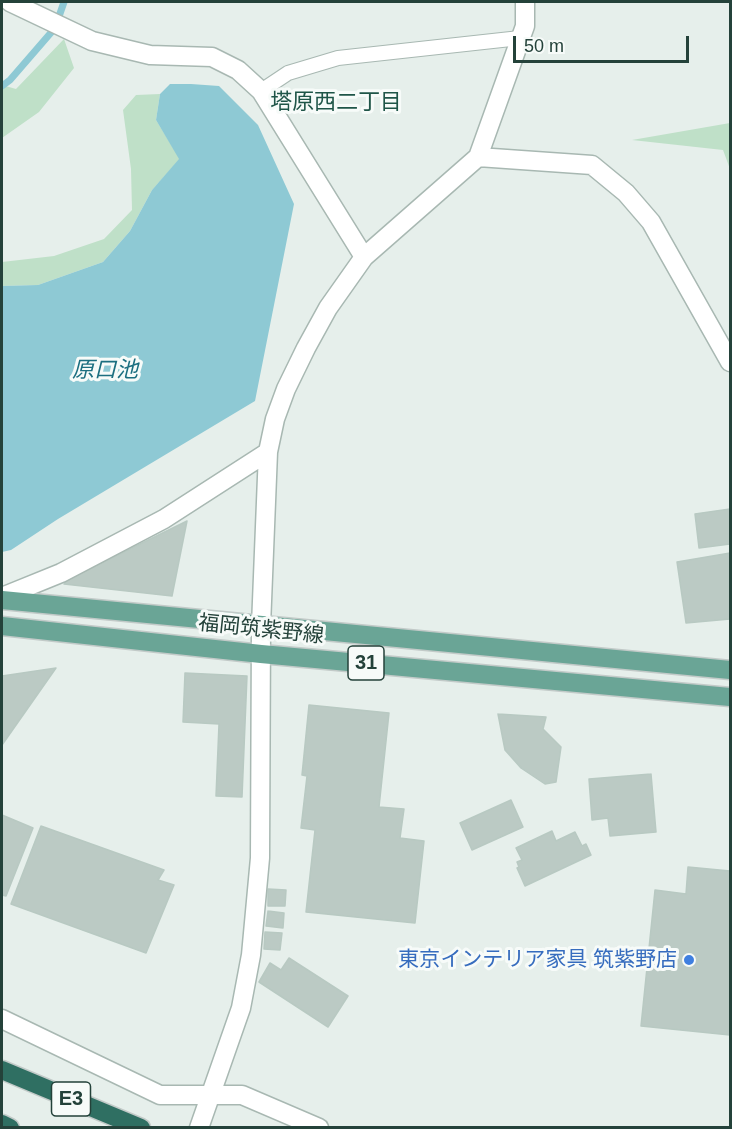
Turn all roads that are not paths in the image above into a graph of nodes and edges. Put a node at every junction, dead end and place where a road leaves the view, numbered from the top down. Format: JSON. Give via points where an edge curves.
{"nodes":[{"id":1,"x":10,"y":2,"type":"edge"},
{"id":2,"x":525,"y":2,"type":"edge"},
{"id":3,"x":520,"y":38,"type":"junction"},
{"id":4,"x":261,"y":91,"type":"junction"},
{"id":5,"x":478,"y":156,"type":"junction"},
{"id":6,"x":364,"y":257,"type":"junction"},
{"id":7,"x":730,"y":362,"type":"edge"},
{"id":8,"x":268,"y":452,"type":"junction"},
{"id":9,"x":2,"y":599,"type":"edge"},
{"id":10,"x":2,"y":626,"type":"edge"},
{"id":11,"x":261,"y":626,"type":"junction"},
{"id":12,"x":261,"y":654,"type":"junction"},
{"id":13,"x":730,"y":670,"type":"edge"},
{"id":14,"x":730,"y":697,"type":"edge"},
{"id":15,"x":2,"y":1019,"type":"edge"},
{"id":16,"x":2,"y":1070,"type":"edge"},
{"id":17,"x":211,"y":1094,"type":"junction"},
{"id":18,"x":2,"y":1124,"type":"edge"},
{"id":19,"x":10,"y":1128,"type":"edge"},
{"id":20,"x":141,"y":1128,"type":"edge"},
{"id":21,"x":199,"y":1128,"type":"edge"},
{"id":22,"x":319,"y":1128,"type":"edge"}],
"edges":[{"from":1,"to":4,"type":"street","via":[[92,41],[150,55],[212,57],[238,70]]},
{"from":2,"to":3,"type":"street","via":[[525,26]]},
{"from":3,"to":4,"type":"lane","via":[[338,58],[288,73]]},
{"from":3,"to":5,"type":"street"},
{"from":4,"to":6,"type":"street"},
{"from":5,"to":6,"type":"street"},
{"from":5,"to":7,"type":"street","via":[[592,165],[626,193],[651,222]]},
{"from":6,"to":8,"type":"street","via":[[328,308],[296,368],[275,419]]},
{"from":8,"to":9,"type":"street","via":[[164,519]]},
{"from":8,"to":11,"type":"street"},
{"from":9,"to":11,"type":"main road","name":"福岡筑紫野線","number":"31"},
{"from":10,"to":12,"type":"main road","name":"福岡筑紫野線","number":"31"},
{"from":11,"to":12,"type":"street"},
{"from":11,"to":13,"type":"main road","name":"福岡筑紫野線","number":"31"},
{"from":12,"to":14,"type":"main road","name":"福岡筑紫野線","number":"31"},
{"from":12,"to":17,"type":"street","via":[[260,858],[251,955],[241,1008]]},
{"from":15,"to":17,"type":"street","via":[[160,1095]]},
{"from":16,"to":20,"type":"highway","number":"E3"},
{"from":17,"to":21,"type":"street"},
{"from":17,"to":22,"type":"street","via":[[242,1095]]},
{"from":18,"to":19,"type":"highway"}]}
